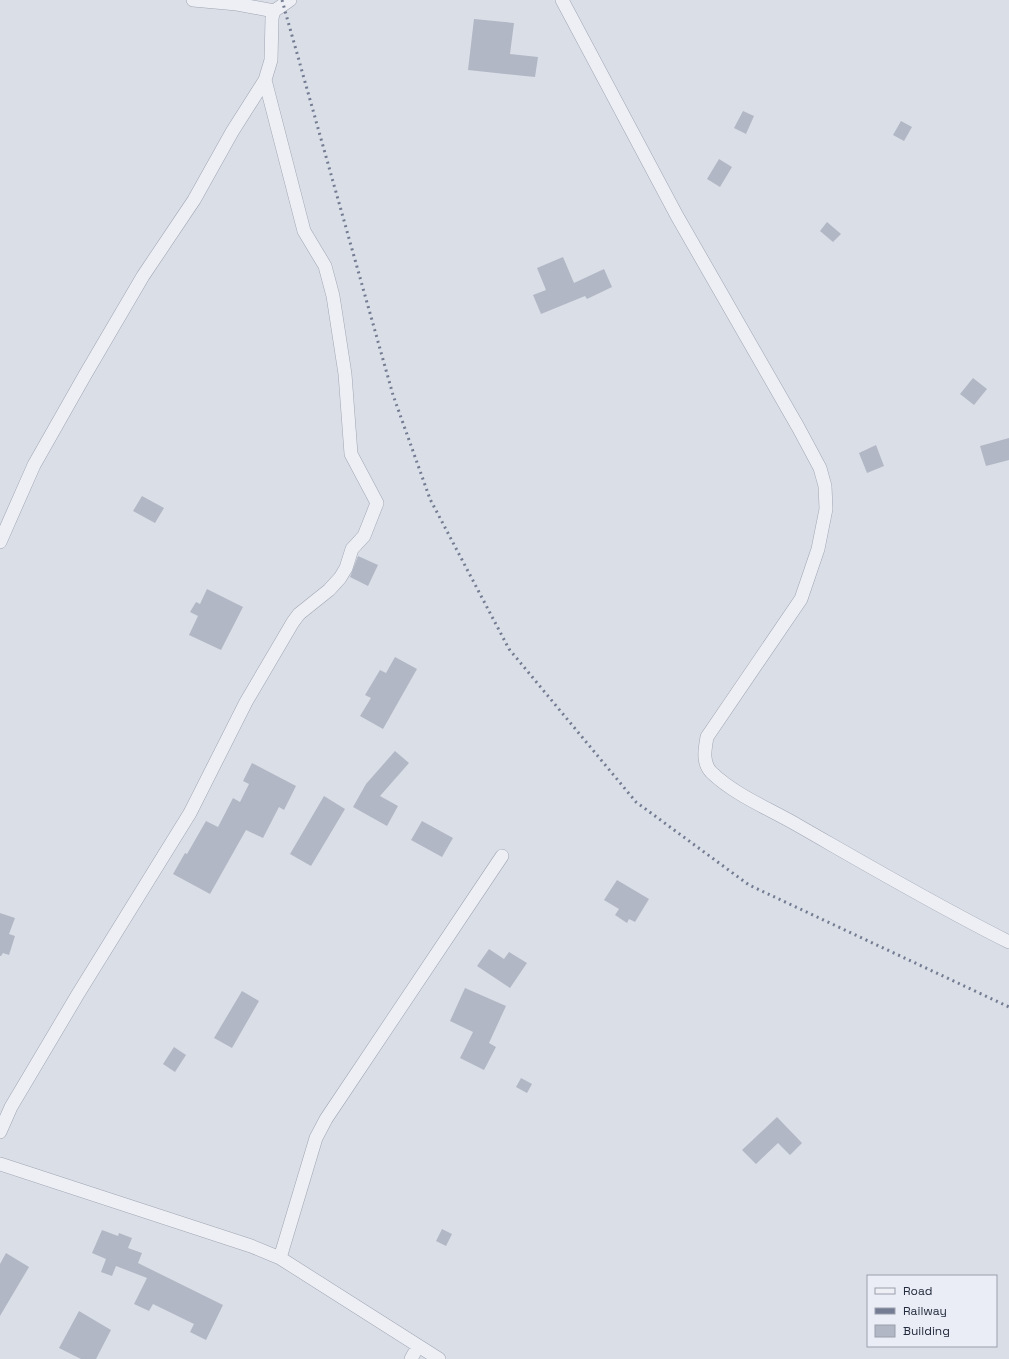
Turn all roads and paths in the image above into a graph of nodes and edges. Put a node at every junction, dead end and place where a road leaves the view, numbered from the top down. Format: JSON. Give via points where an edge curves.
{"nodes":[{"id":1,"x":193,"y":0,"type":"edge"},
{"id":2,"x":290,"y":0,"type":"edge"},
{"id":3,"x":567,"y":1,"type":"edge"},
{"id":4,"x":274,"y":11,"type":"junction"},
{"id":5,"x":265,"y":80,"type":"junction"},
{"id":6,"x":0,"y":542,"type":"edge"},
{"id":7,"x":502,"y":856,"type":"dead end"},
{"id":8,"x":1009,"y":942,"type":"edge"},
{"id":9,"x":0,"y":1132,"type":"edge"},
{"id":10,"x":0,"y":1164,"type":"edge"},
{"id":11,"x":280,"y":1258,"type":"junction"},
{"id":12,"x":418,"y":1346,"type":"junction"},
{"id":13,"x":410,"y":1359,"type":"edge"},
{"id":14,"x":439,"y":1359,"type":"edge"}],
"edges":[{"from":1,"to":4,"type":"street"},
{"from":2,"to":4,"type":"street"},
{"from":3,"to":8,"type":"street","via":[[676,216],[798,427],[820,468],[825,486],[826,509],[818,549],[801,599],[707,737],[704,754],[710,770],[736,791],[942,908]]},
{"from":4,"to":5,"type":"street","via":[[270,29],[271,60]]},
{"from":5,"to":6,"type":"street","via":[[194,200],[143,276],[85,375],[34,465]]},
{"from":5,"to":9,"type":"street","via":[[304,230],[325,266],[334,296],[345,374],[352,454],[377,503],[364,536],[352,548],[340,578],[293,622],[246,702],[190,813],[74,1000],[11,1107]]},
{"from":7,"to":11,"type":"street","via":[[326,1119],[316,1138]]},
{"from":10,"to":11,"type":"street","via":[[251,1246]]},
{"from":11,"to":12,"type":"street"},
{"from":12,"to":13,"type":"street"},
{"from":12,"to":14,"type":"street"}]}
